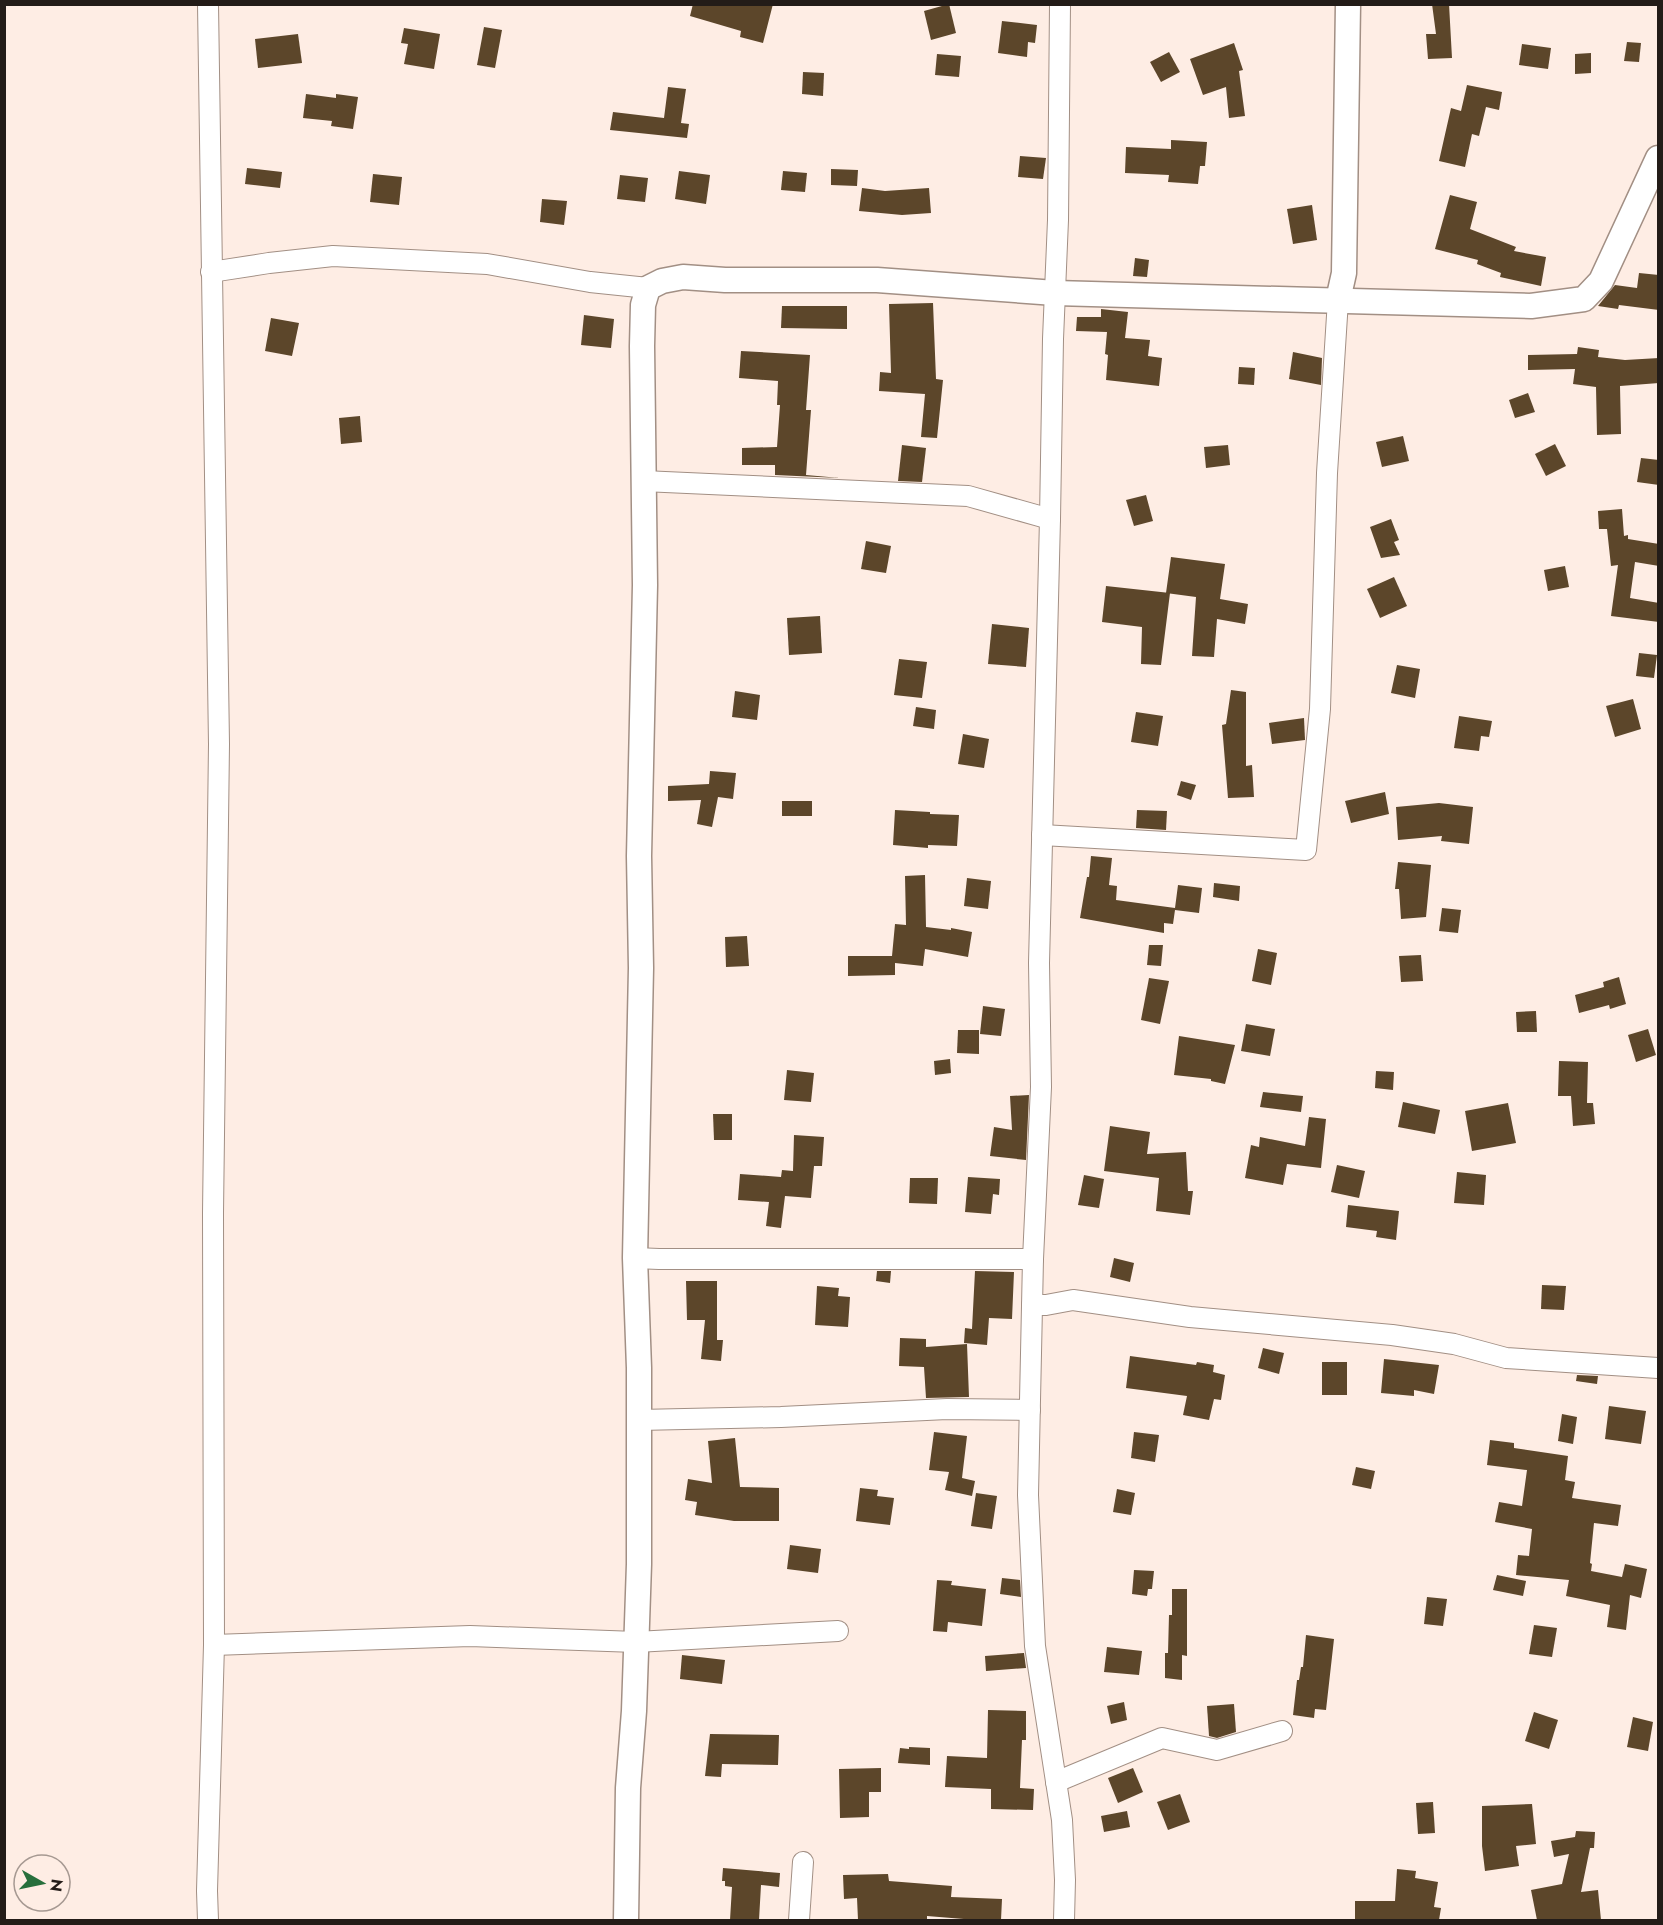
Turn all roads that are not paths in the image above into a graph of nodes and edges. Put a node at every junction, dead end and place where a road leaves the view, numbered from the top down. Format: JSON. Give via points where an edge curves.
{"nodes":[{"id":1,"x":208,"y":4,"type":"edge"},
{"id":2,"x":1060,"y":4,"type":"edge"},
{"id":3,"x":1348,"y":4,"type":"edge"},
{"id":4,"x":1659,"y":158,"type":"edge"},
{"id":5,"x":211,"y":272,"type":"junction"},
{"id":6,"x":648,"y":288,"type":"junction"},
{"id":7,"x":1055,"y":292,"type":"junction"},
{"id":8,"x":1338,"y":300,"type":"junction"},
{"id":9,"x":643,"y":482,"type":"junction"},
{"id":10,"x":1050,"y":519,"type":"junction"},
{"id":11,"x":1042,"y":835,"type":"junction"},
{"id":12,"x":635,"y":1258,"type":"junction"},
{"id":13,"x":1033,"y":1259,"type":"junction"},
{"id":14,"x":1032,"y":1305,"type":"junction"},
{"id":15,"x":1659,"y":1368,"type":"edge"},
{"id":16,"x":1030,"y":1410,"type":"junction"},
{"id":17,"x":639,"y":1420,"type":"junction"},
{"id":18,"x":838,"y":1631,"type":"dead end"},
{"id":19,"x":636,"y":1642,"type":"junction"},
{"id":20,"x":214,"y":1645,"type":"junction"},
{"id":21,"x":1282,"y":1731,"type":"dead end"},
{"id":22,"x":1056,"y":1782,"type":"junction"},
{"id":23,"x":803,"y":1862,"type":"dead end"},
{"id":24,"x":208,"y":1920,"type":"edge"},
{"id":25,"x":626,"y":1920,"type":"edge"},
{"id":26,"x":799,"y":1920,"type":"edge"},
{"id":27,"x":1064,"y":1920,"type":"edge"}],
"edges":[{"from":1,"to":5,"type":"street"},
{"from":2,"to":7,"type":"street"},
{"from":3,"to":8,"type":"street","via":[[1344,273]]},
{"from":4,"to":8,"type":"street","via":[[1601,281],[1584,299],[1531,306]]},
{"from":5,"to":6,"type":"street","via":[[333,256],[487,264]]},
{"from":5,"to":20,"type":"street","via":[[219,744],[213,1213]]},
{"from":6,"to":7,"type":"street","via":[[683,277],[877,280]]},
{"from":6,"to":9,"type":"street","via":[[643,305]]},
{"from":7,"to":8,"type":"street"},
{"from":7,"to":10,"type":"street"},
{"from":8,"to":11,"type":"street","via":[[1327,473],[1320,709],[1306,850]]},
{"from":9,"to":10,"type":"street","via":[[968,496]]},
{"from":9,"to":12,"type":"street","via":[[645,585]]},
{"from":10,"to":11,"type":"street"},
{"from":11,"to":13,"type":"street","via":[[1041,1087]]},
{"from":12,"to":13,"type":"street"},
{"from":12,"to":17,"type":"street"},
{"from":13,"to":14,"type":"street"},
{"from":14,"to":15,"type":"street","via":[[1073,1300],[1201,1318],[1392,1335],[1454,1344],[1506,1358]]},
{"from":14,"to":16,"type":"street"},
{"from":16,"to":17,"type":"street","via":[[947,1409]]},
{"from":16,"to":22,"type":"street","via":[[1028,1496],[1035,1646]]},
{"from":17,"to":19,"type":"street"},
{"from":18,"to":19,"type":"street"},
{"from":19,"to":20,"type":"street","via":[[470,1636]]},
{"from":19,"to":25,"type":"street"},
{"from":20,"to":24,"type":"street"},
{"from":21,"to":22,"type":"street","via":[[1217,1750],[1162,1738]]},
{"from":22,"to":27,"type":"street","via":[[1063,1840]]},
{"from":23,"to":26,"type":"street"}]}
